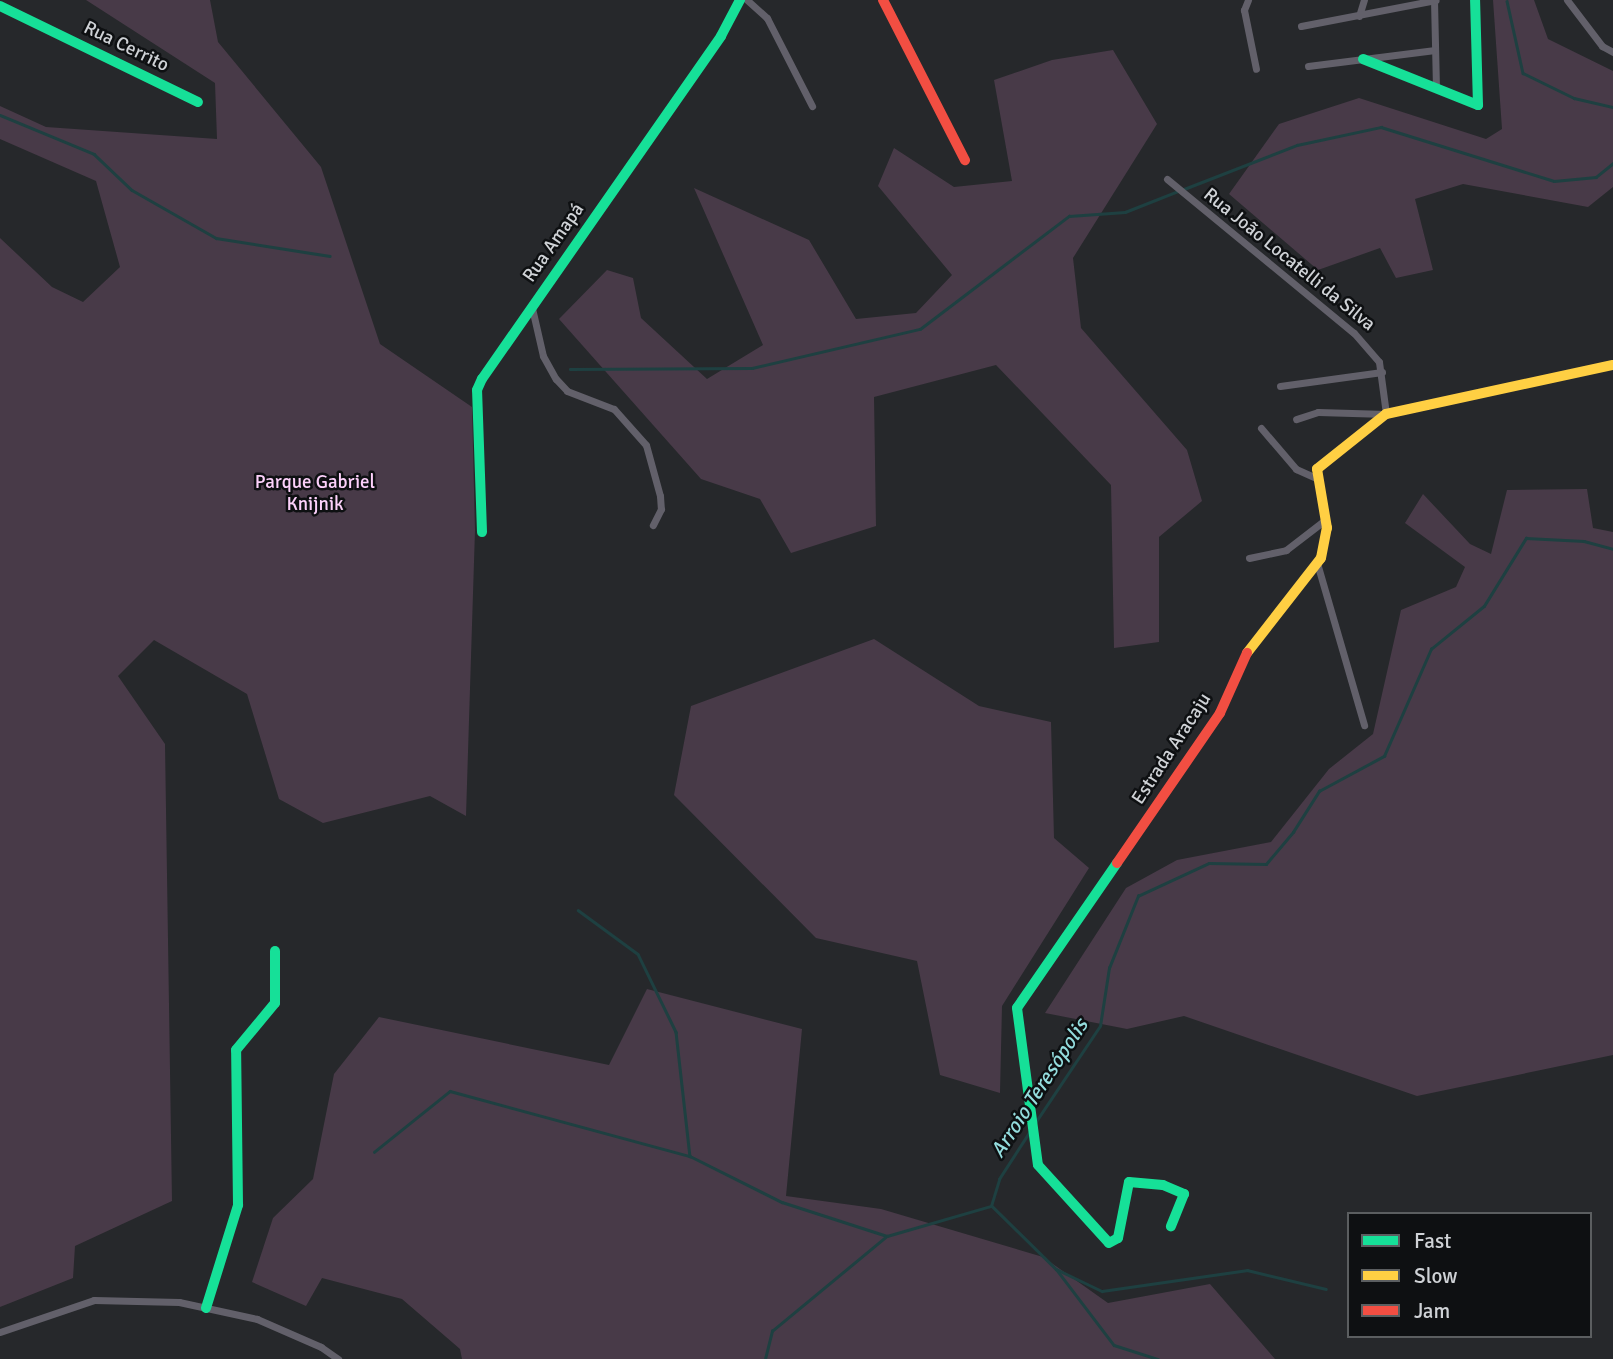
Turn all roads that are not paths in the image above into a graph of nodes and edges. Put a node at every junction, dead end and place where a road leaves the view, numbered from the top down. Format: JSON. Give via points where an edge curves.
{"nodes":[{"id":1,"x":740,"y":0,"type":"edge"},
{"id":2,"x":747,"y":0,"type":"edge"},
{"id":3,"x":883,"y":0,"type":"edge"},
{"id":4,"x":1248,"y":0,"type":"edge"},
{"id":5,"x":1364,"y":0,"type":"edge"},
{"id":6,"x":1435,"y":0,"type":"edge"},
{"id":7,"x":1475,"y":0,"type":"edge"},
{"id":8,"x":1567,"y":0,"type":"edge"},
{"id":9,"x":0,"y":6,"type":"edge"},
{"id":10,"x":1359,"y":16,"type":"junction"},
{"id":11,"x":1301,"y":26,"type":"dead end"},
{"id":12,"x":1435,"y":50,"type":"junction"},
{"id":13,"x":1613,"y":52,"type":"edge"},
{"id":14,"x":1363,"y":59,"type":"junction"},
{"id":15,"x":1308,"y":66,"type":"dead end"},
{"id":16,"x":1256,"y":69,"type":"dead end"},
{"id":17,"x":1436,"y":89,"type":"junction"},
{"id":18,"x":198,"y":102,"type":"dead end"},
{"id":19,"x":812,"y":106,"type":"dead end"},
{"id":20,"x":965,"y":160,"type":"dead end"},
{"id":21,"x":1167,"y":179,"type":"dead end"},
{"id":22,"x":531,"y":307,"type":"junction"},
{"id":23,"x":1613,"y":365,"type":"edge"},
{"id":24,"x":1382,"y":372,"type":"junction"},
{"id":25,"x":1280,"y":386,"type":"dead end"},
{"id":26,"x":1386,"y":414,"type":"junction"},
{"id":27,"x":1296,"y":419,"type":"dead end"},
{"id":28,"x":1261,"y":428,"type":"dead end"},
{"id":29,"x":1316,"y":478,"type":"junction"},
{"id":30,"x":1325,"y":520,"type":"junction"},
{"id":31,"x":653,"y":525,"type":"dead end"},
{"id":32,"x":482,"y":532,"type":"dead end"},
{"id":33,"x":1249,"y":558,"type":"dead end"},
{"id":34,"x":1317,"y":564,"type":"junction"},
{"id":35,"x":1364,"y":725,"type":"dead end"},
{"id":36,"x":275,"y":951,"type":"dead end"},
{"id":37,"x":1171,"y":1227,"type":"dead end"},
{"id":38,"x":206,"y":1308,"type":"junction"},
{"id":39,"x":0,"y":1332,"type":"edge"},
{"id":40,"x":338,"y":1359,"type":"edge"}],
"edges":[{"from":1,"to":22,"type":"street","name":"Rua Amapá","via":[[722,36]]},
{"from":2,"to":19,"type":"street","via":[[767,19]]},
{"from":3,"to":20,"type":"street"},
{"from":4,"to":16,"type":"street","via":[[1244,10]]},
{"from":5,"to":10,"type":"street"},
{"from":6,"to":10,"type":"street"},
{"from":6,"to":12,"type":"street"},
{"from":7,"to":17,"type":"street","via":[[1478,105]]},
{"from":8,"to":13,"type":"street","via":[[1602,46]]},
{"from":9,"to":18,"type":"street","name":"Rua Cerrito"},
{"from":10,"to":11,"type":"street"},
{"from":12,"to":14,"type":"street"},
{"from":12,"to":17,"type":"street"},
{"from":14,"to":15,"type":"street"},
{"from":14,"to":17,"type":"street"},
{"from":21,"to":24,"type":"street","name":"Rua João Locatelli da Silva","via":[[1370,347]]},
{"from":22,"to":31,"type":"street","via":[[543,356],[556,379],[567,391],[614,409],[646,445],[660,496],[661,509]]},
{"from":22,"to":32,"type":"street","name":"Rua Amapá","via":[[477,390]]},
{"from":23,"to":26,"type":"street"},
{"from":24,"to":25,"type":"street"},
{"from":24,"to":26,"type":"street","name":"Rua João Locatelli da Silva"},
{"from":26,"to":27,"type":"street","via":[[1318,412]]},
{"from":26,"to":29,"type":"street","via":[[1317,469]]},
{"from":28,"to":29,"type":"street","via":[[1296,469]]},
{"from":29,"to":30,"type":"street","name":"Estrada Aracaju"},
{"from":30,"to":33,"type":"street","via":[[1286,550]]},
{"from":30,"to":34,"type":"street","name":"Estrada Aracaju"},
{"from":34,"to":35,"type":"street"},
{"from":34,"to":37,"type":"street","name":"Estrada Aracaju","via":[[1251,645],[1220,713],[1017,1008],[1038,1164],[1102,1240],[1115,1243],[1118,1238],[1129,1182],[1163,1185],[1184,1194]]},
{"from":36,"to":38,"type":"street","via":[[275,1003],[236,1050],[238,1205]]},
{"from":38,"to":39,"type":"street","via":[[179,1302],[94,1300]]},
{"from":38,"to":40,"type":"street","via":[[257,1319]]}]}
